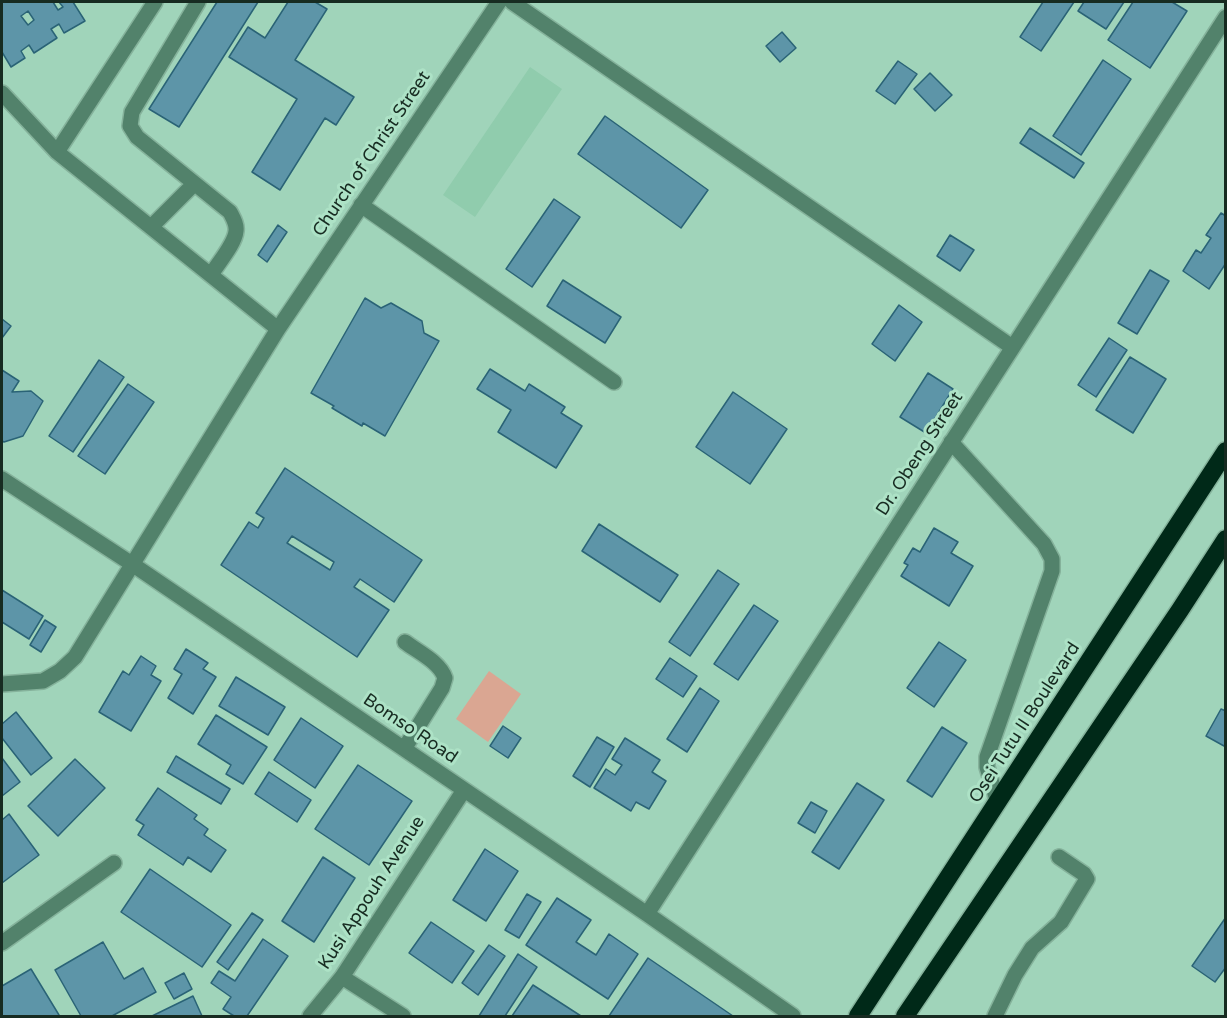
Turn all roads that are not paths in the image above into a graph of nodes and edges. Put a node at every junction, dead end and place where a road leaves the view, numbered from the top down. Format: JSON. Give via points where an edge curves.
{"nodes":[{"id":1,"x":154,"y":2,"type":"edge"},
{"id":2,"x":198,"y":2,"type":"edge"},
{"id":3,"x":499,"y":2,"type":"edge"},
{"id":4,"x":512,"y":2,"type":"edge"},
{"id":5,"x":1226,"y":17,"type":"edge"},
{"id":6,"x":2,"y":93,"type":"edge"},
{"id":7,"x":57,"y":152,"type":"junction"},
{"id":8,"x":194,"y":184,"type":"junction"},
{"id":9,"x":362,"y":205,"type":"junction"},
{"id":10,"x":151,"y":227,"type":"junction"},
{"id":11,"x":211,"y":275,"type":"junction"},
{"id":12,"x":278,"y":329,"type":"junction"},
{"id":13,"x":1012,"y":347,"type":"junction"},
{"id":14,"x":614,"y":382,"type":"dead end"},
{"id":15,"x":951,"y":442,"type":"junction"},
{"id":16,"x":1226,"y":451,"type":"edge"},
{"id":17,"x":2,"y":479,"type":"edge"},
{"id":18,"x":1226,"y":539,"type":"edge"},
{"id":19,"x":132,"y":564,"type":"junction"},
{"id":20,"x":405,"y":642,"type":"dead end"},
{"id":21,"x":2,"y":684,"type":"edge"},
{"id":22,"x":404,"y":749,"type":"junction"},
{"id":23,"x":464,"y":790,"type":"junction"},
{"id":24,"x":998,"y":803,"type":"junction"},
{"id":25,"x":1059,"y":857,"type":"dead end"},
{"id":26,"x":114,"y":863,"type":"dead end"},
{"id":27,"x":647,"y":914,"type":"junction"},
{"id":28,"x":2,"y":943,"type":"edge"},
{"id":29,"x":342,"y":977,"type":"junction"},
{"id":30,"x":310,"y":1017,"type":"edge"},
{"id":31,"x":403,"y":1017,"type":"edge"},
{"id":32,"x":793,"y":1017,"type":"edge"},
{"id":33,"x":858,"y":1017,"type":"edge"},
{"id":34,"x":905,"y":1017,"type":"edge"},
{"id":35,"x":995,"y":1017,"type":"edge"}],
"edges":[{"from":1,"to":7,"type":"street"},
{"from":2,"to":8,"type":"street","via":[[132,112],[130,126],[137,137]]},
{"from":3,"to":9,"type":"street","name":"Church of Christ Street"},
{"from":4,"to":13,"type":"street"},
{"from":5,"to":13,"type":"street","name":"Dr. Obeng Street"},
{"from":6,"to":7,"type":"street"},
{"from":7,"to":10,"type":"street"},
{"from":8,"to":10,"type":"street"},
{"from":8,"to":11,"type":"street","via":[[230,212],[236,222],[231,244]]},
{"from":9,"to":12,"type":"street","name":"Church of Christ Street"},
{"from":9,"to":14,"type":"street"},
{"from":10,"to":11,"type":"street"},
{"from":11,"to":12,"type":"street"},
{"from":12,"to":19,"type":"street","name":"Church of Christ Street"},
{"from":13,"to":15,"type":"street","name":"Dr. Obeng Street"},
{"from":15,"to":24,"type":"street","via":[[1044,544],[1052,559],[1052,571],[987,757]]},
{"from":15,"to":27,"type":"street","name":"Dr. Obeng Street"},
{"from":16,"to":24,"type":"highway","name":"Osei Tutu II Boulevard"},
{"from":17,"to":19,"type":"street","name":"Bomso Road"},
{"from":18,"to":34,"type":"highway"},
{"from":19,"to":21,"type":"street","name":"Church of Christ Street","via":[[75,657],[60,671],[43,681]]},
{"from":19,"to":22,"type":"street","name":"Bomso Road"},
{"from":20,"to":22,"type":"street","via":[[437,665],[445,678]]},
{"from":22,"to":23,"type":"street","name":"Bomso Road"},
{"from":23,"to":27,"type":"street","name":"Bomso Road"},
{"from":23,"to":29,"type":"street","name":"Kusi Appouh Avenue"},
{"from":24,"to":33,"type":"highway","name":"Osei Tutu II Boulevard"},
{"from":25,"to":35,"type":"street","via":[[1084,874],[1085,885],[1061,922],[1032,948]]},
{"from":26,"to":28,"type":"street"},
{"from":27,"to":32,"type":"street","name":"Bomso Road"},
{"from":29,"to":30,"type":"street","name":"Kusi Appouh Avenue"},
{"from":29,"to":31,"type":"street"}]}
